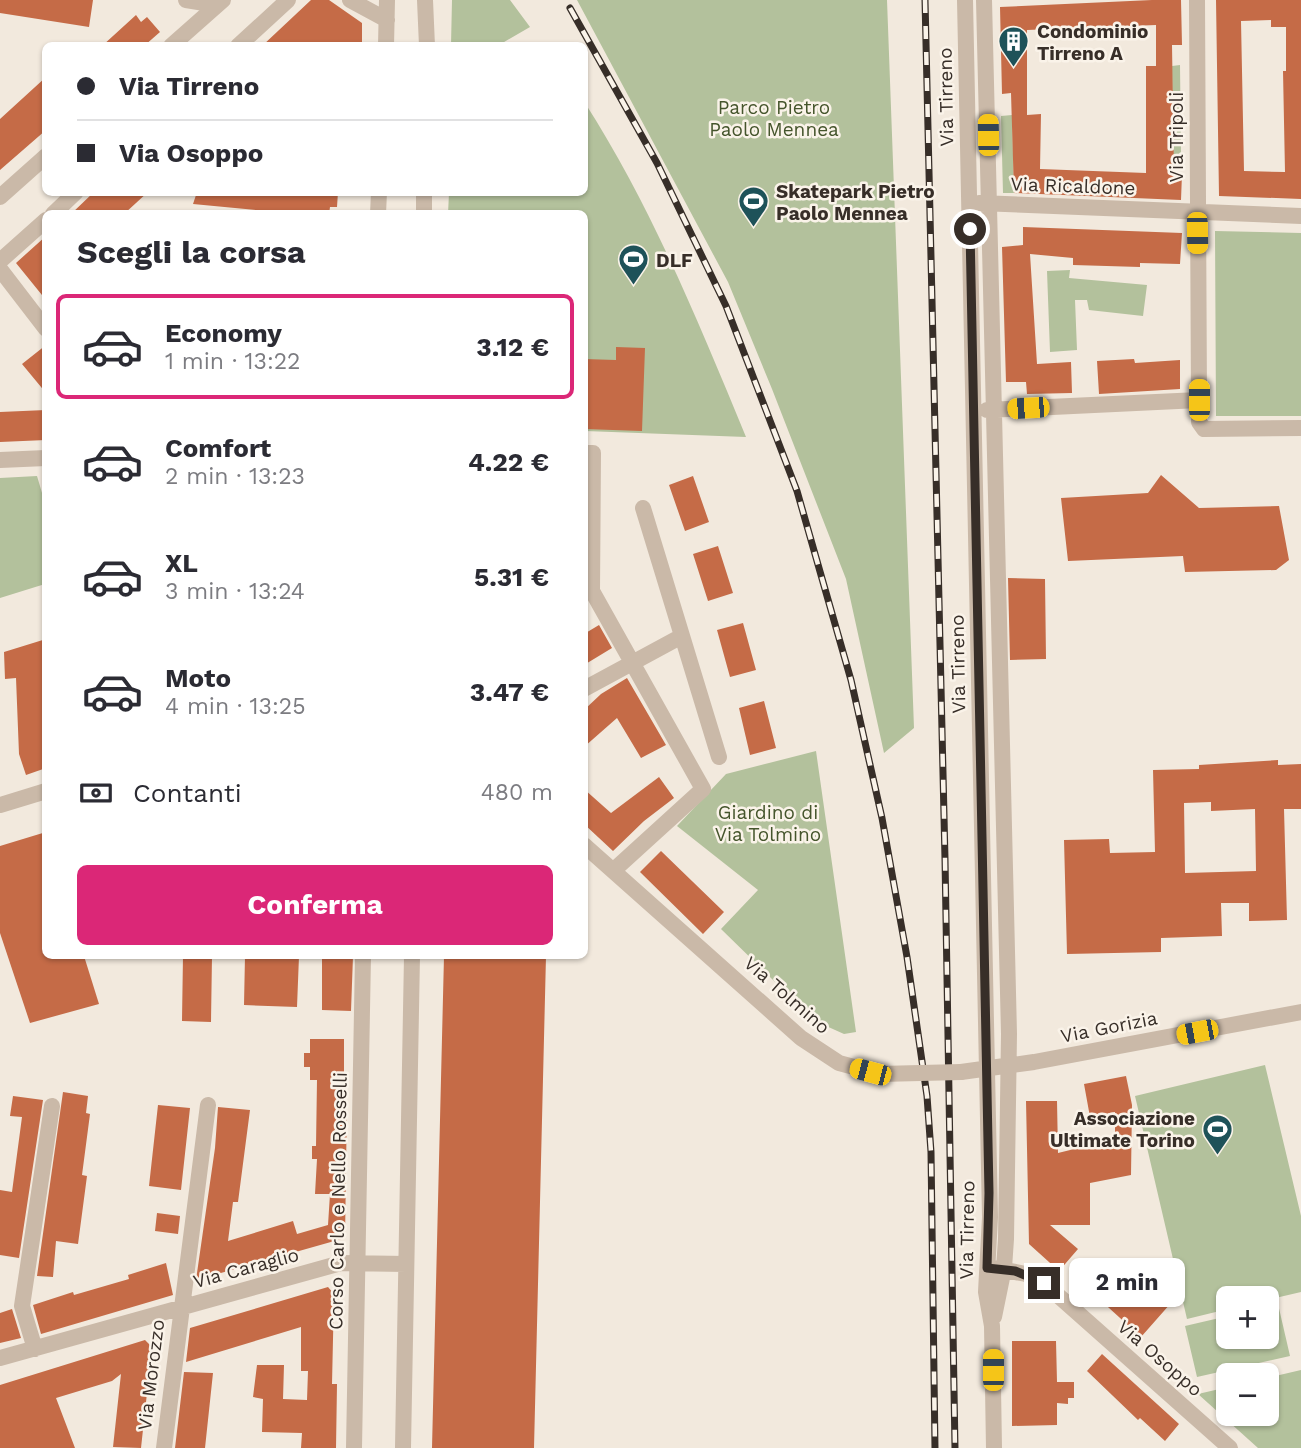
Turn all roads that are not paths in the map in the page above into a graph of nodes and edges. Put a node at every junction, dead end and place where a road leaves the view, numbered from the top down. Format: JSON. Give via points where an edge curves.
{"nodes":[{"id":1,"x":186,"y":0,"type":"edge"},
{"id":2,"x":288,"y":0,"type":"edge"},
{"id":3,"x":350,"y":0,"type":"edge"},
{"id":4,"x":387,"y":0,"type":"edge"},
{"id":5,"x":425,"y":0,"type":"edge"},
{"id":6,"x":965,"y":0,"type":"edge"},
{"id":7,"x":984,"y":0,"type":"edge"},
{"id":8,"x":1197,"y":0,"type":"edge"},
{"id":9,"x":220,"y":3,"type":"edge"},
{"id":10,"x":387,"y":20,"type":"junction"},
{"id":11,"x":176,"y":42,"type":"edge"},
{"id":12,"x":242,"y":42,"type":"edge"},
{"id":13,"x":386,"y":42,"type":"edge"},
{"id":14,"x":426,"y":42,"type":"edge"},
{"id":15,"x":42,"y":160,"type":"edge"},
{"id":16,"x":72,"y":196,"type":"edge"},
{"id":17,"x":0,"y":197,"type":"edge"},
{"id":18,"x":969,"y":203,"type":"junction"},
{"id":19,"x":989,"y":203,"type":"junction"},
{"id":20,"x":57,"y":210,"type":"edge"},
{"id":21,"x":1198,"y":212,"type":"junction"},
{"id":22,"x":1301,"y":216,"type":"edge"},
{"id":23,"x":42,"y":224,"type":"edge"},
{"id":24,"x":0,"y":261,"type":"edge"},
{"id":25,"x":0,"y":270,"type":"edge"},
{"id":26,"x":42,"y":324,"type":"edge"},
{"id":27,"x":1199,"y":400,"type":"junction"},
{"id":28,"x":995,"y":410,"type":"junction"},
{"id":29,"x":974,"y":411,"type":"junction"},
{"id":30,"x":1301,"y":428,"type":"edge"},
{"id":31,"x":588,"y":453,"type":"edge"},
{"id":32,"x":42,"y":458,"type":"edge"},
{"id":33,"x":0,"y":460,"type":"edge"},
{"id":34,"x":643,"y":508,"type":"dead end"},
{"id":35,"x":588,"y":559,"type":"edge"},
{"id":36,"x":682,"y":636,"type":"junction"},
{"id":37,"x":632,"y":662,"type":"junction"},
{"id":38,"x":588,"y":687,"type":"edge"},
{"id":39,"x":719,"y":757,"type":"dead end"},
{"id":40,"x":42,"y":792,"type":"edge"},
{"id":41,"x":0,"y":805,"type":"edge"},
{"id":42,"x":588,"y":848,"type":"edge"},
{"id":43,"x":614,"y":870,"type":"junction"},
{"id":44,"x":363,"y":959,"type":"edge"},
{"id":45,"x":412,"y":959,"type":"edge"},
{"id":46,"x":1301,"y":1012,"type":"edge"},
{"id":47,"x":1007,"y":1067,"type":"junction"},
{"id":48,"x":987,"y":1070,"type":"junction"},
{"id":49,"x":208,"y":1105,"type":"dead end"},
{"id":50,"x":52,"y":1106,"type":"dead end"},
{"id":51,"x":358,"y":1262,"type":"junction"},
{"id":52,"x":406,"y":1264,"type":"junction"},
{"id":53,"x":995,"y":1268,"type":"junction"},
{"id":54,"x":180,"y":1308,"type":"junction"},
{"id":55,"x":35,"y":1349,"type":"junction"},
{"id":56,"x":0,"y":1358,"type":"edge"},
{"id":57,"x":993,"y":1414,"type":"junction"},
{"id":58,"x":164,"y":1448,"type":"edge"},
{"id":59,"x":354,"y":1448,"type":"edge"},
{"id":60,"x":402,"y":1448,"type":"edge"},
{"id":61,"x":994,"y":1448,"type":"edge"},
{"id":62,"x":1003,"y":1448,"type":"edge"},
{"id":63,"x":1230,"y":1448,"type":"edge"}],
"edges":[{"from":1,"to":9,"type":"street"},
{"from":2,"to":12,"type":"street"},
{"from":3,"to":10,"type":"street"},
{"from":4,"to":10,"type":"street"},
{"from":5,"to":14,"type":"street"},
{"from":6,"to":18,"type":"street","name":"Via Tirreno"},
{"from":7,"to":19,"type":"street","name":"Via Tirreno"},
{"from":8,"to":21,"type":"street","name":"Via Tripoli"},
{"from":9,"to":11,"type":"street"},
{"from":10,"to":13,"type":"street"},
{"from":15,"to":17,"type":"street"},
{"from":16,"to":20,"type":"street"},
{"from":18,"to":19,"type":"street","name":"Via Ricaldone"},
{"from":18,"to":29,"type":"street","name":"Via Tirreno"},
{"from":19,"to":21,"type":"street","name":"Via Ricaldone"},
{"from":19,"to":28,"type":"street","name":"Via Tirreno"},
{"from":21,"to":22,"type":"street","name":"Via Ricaldone"},
{"from":21,"to":27,"type":"street","name":"Via Tripoli"},
{"from":23,"to":24,"type":"street"},
{"from":25,"to":26,"type":"street"},
{"from":27,"to":28,"type":"street"},
{"from":27,"to":30,"type":"street","name":"Via Tripoli","via":[[1199,422],[1205,429]]},
{"from":28,"to":29,"type":"street"},
{"from":28,"to":47,"type":"street","name":"Via Tirreno"},
{"from":29,"to":48,"type":"street","name":"Via Tirreno"},
{"from":31,"to":35,"type":"street","via":[[593,453]]},
{"from":32,"to":33,"type":"street"},
{"from":34,"to":36,"type":"street"},
{"from":35,"to":37,"type":"street","via":[[592,590]]},
{"from":36,"to":37,"type":"street"},
{"from":36,"to":39,"type":"street"},
{"from":37,"to":38,"type":"street"},
{"from":37,"to":43,"type":"street","via":[[703,789]]},
{"from":40,"to":41,"type":"street"},
{"from":42,"to":43,"type":"street","name":"Via Tolmino"},
{"from":43,"to":48,"type":"street","name":"Via Tolmino","bridge":true,"via":[[801,1038],[839,1063],[880,1074]]},
{"from":44,"to":51,"type":"street","name":"Corso Carlo e Nello Rosselli"},
{"from":45,"to":52,"type":"street"},
{"from":46,"to":47,"type":"street","name":"Via Gorizia"},
{"from":47,"to":48,"type":"street","name":"Via Tolmino"},
{"from":47,"to":53,"type":"street","name":"Via Tirreno"},
{"from":48,"to":53,"type":"street","name":"Via Tirreno"},
{"from":49,"to":54,"type":"street","name":"Via Caraglio"},
{"from":50,"to":55,"type":"street","via":[[22,1306]]},
{"from":51,"to":52,"type":"street","name":"Via Caraglio"},
{"from":51,"to":54,"type":"street","name":"Via Caraglio"},
{"from":51,"to":59,"type":"street","name":"Corso Carlo e Nello Rosselli"},
{"from":52,"to":60,"type":"street"},
{"from":53,"to":57,"type":"street","name":"Via Tirreno"},
{"from":53,"to":63,"type":"street","name":"Via Osoppo","via":[[1044,1283]]},
{"from":54,"to":55,"type":"street","name":"Via Caraglio"},
{"from":54,"to":58,"type":"street","name":"Via Morozzo"},
{"from":55,"to":56,"type":"street","name":"Via Caraglio"},
{"from":57,"to":61,"type":"street","name":"Via Tirreno"},
{"from":57,"to":62,"type":"street","name":"Via Tirreno"}]}
